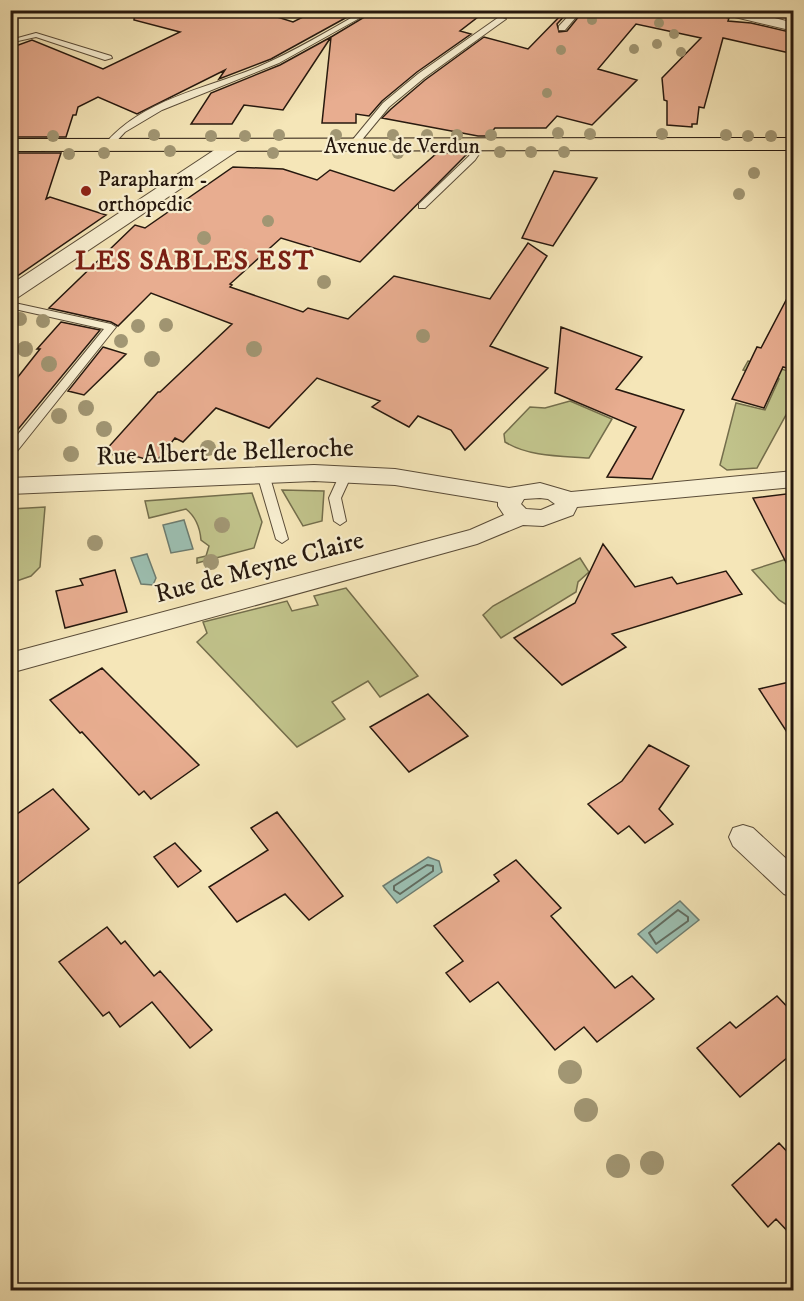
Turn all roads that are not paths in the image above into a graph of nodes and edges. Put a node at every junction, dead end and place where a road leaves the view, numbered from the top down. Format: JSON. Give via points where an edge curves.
{"nodes":[{"id":1,"x":371,"y":10,"type":"edge"},
{"id":2,"x":579,"y":10,"type":"edge"},
{"id":3,"x":723,"y":10,"type":"edge"},
{"id":4,"x":502,"y":19,"type":"dead end"},
{"id":5,"x":794,"y":27,"type":"edge"},
{"id":6,"x":561,"y":28,"type":"dead end"},
{"id":7,"x":18,"y":39,"type":"dead end"},
{"id":8,"x":108,"y":58,"type":"dead end"},
{"id":9,"x":794,"y":144,"type":"edge"},
{"id":10,"x":10,"y":145,"type":"edge"},
{"id":11,"x":108,"y":145,"type":"junction"},
{"id":12,"x":234,"y":145,"type":"junction"},
{"id":13,"x":353,"y":145,"type":"junction"},
{"id":14,"x":481,"y":145,"type":"junction"},
{"id":15,"x":422,"y":206,"type":"dead end"},
{"id":16,"x":10,"y":294,"type":"edge"},
{"id":17,"x":10,"y":305,"type":"edge"},
{"id":18,"x":10,"y":452,"type":"edge"},
{"id":19,"x":263,"y":474,"type":"junction"},
{"id":20,"x":346,"y":474,"type":"junction"},
{"id":21,"x":794,"y":479,"type":"edge"},
{"id":22,"x":10,"y":486,"type":"edge"},
{"id":23,"x":516,"y":507,"type":"junction"},
{"id":24,"x":340,"y":521,"type":"dead end"},
{"id":25,"x":282,"y":539,"type":"dead end"},
{"id":26,"x":11,"y":661,"type":"edge"},
{"id":27,"x":743,"y":837,"type":"dead end"},
{"id":28,"x":794,"y":885,"type":"edge"}],
"edges":[{"from":1,"to":11,"type":"lane","via":[[262,69],[182,98],[120,130]]},
{"from":2,"to":6,"type":"lane"},
{"from":3,"to":5,"type":"street"},
{"from":4,"to":13,"type":"lane","via":[[386,105]]},
{"from":7,"to":8,"type":"lane","via":[[36,35]]},
{"from":9,"to":14,"type":"main road","name":"Avenue de Verdun"},
{"from":10,"to":11,"type":"main road","name":"Avenue de Verdun"},
{"from":11,"to":12,"type":"main road","name":"Avenue de Verdun"},
{"from":12,"to":13,"type":"main road","name":"Avenue de Verdun"},
{"from":12,"to":16,"type":"street"},
{"from":13,"to":14,"type":"main road","name":"Avenue de Verdun"},
{"from":14,"to":15,"type":"lane"},
{"from":17,"to":18,"type":"lane","via":[[111,327]]},
{"from":19,"to":20,"type":"street","name":"Rue Albert de Belleroche"},
{"from":19,"to":22,"type":"street","name":"Rue Albert de Belleroche"},
{"from":19,"to":25,"type":"lane"},
{"from":20,"to":23,"type":"street","name":"Rue Albert de Belleroche","via":[[395,477]]},
{"from":20,"to":24,"type":"lane","via":[[335,498]]},
{"from":21,"to":23,"type":"street","name":"Rue de Meyne Claire","via":[[567,500],[565,509],[543,518]]},
{"from":23,"to":26,"type":"street","name":"Rue de Meyne Claire","via":[[477,536]]},
{"from":27,"to":28,"type":"street"}]}
